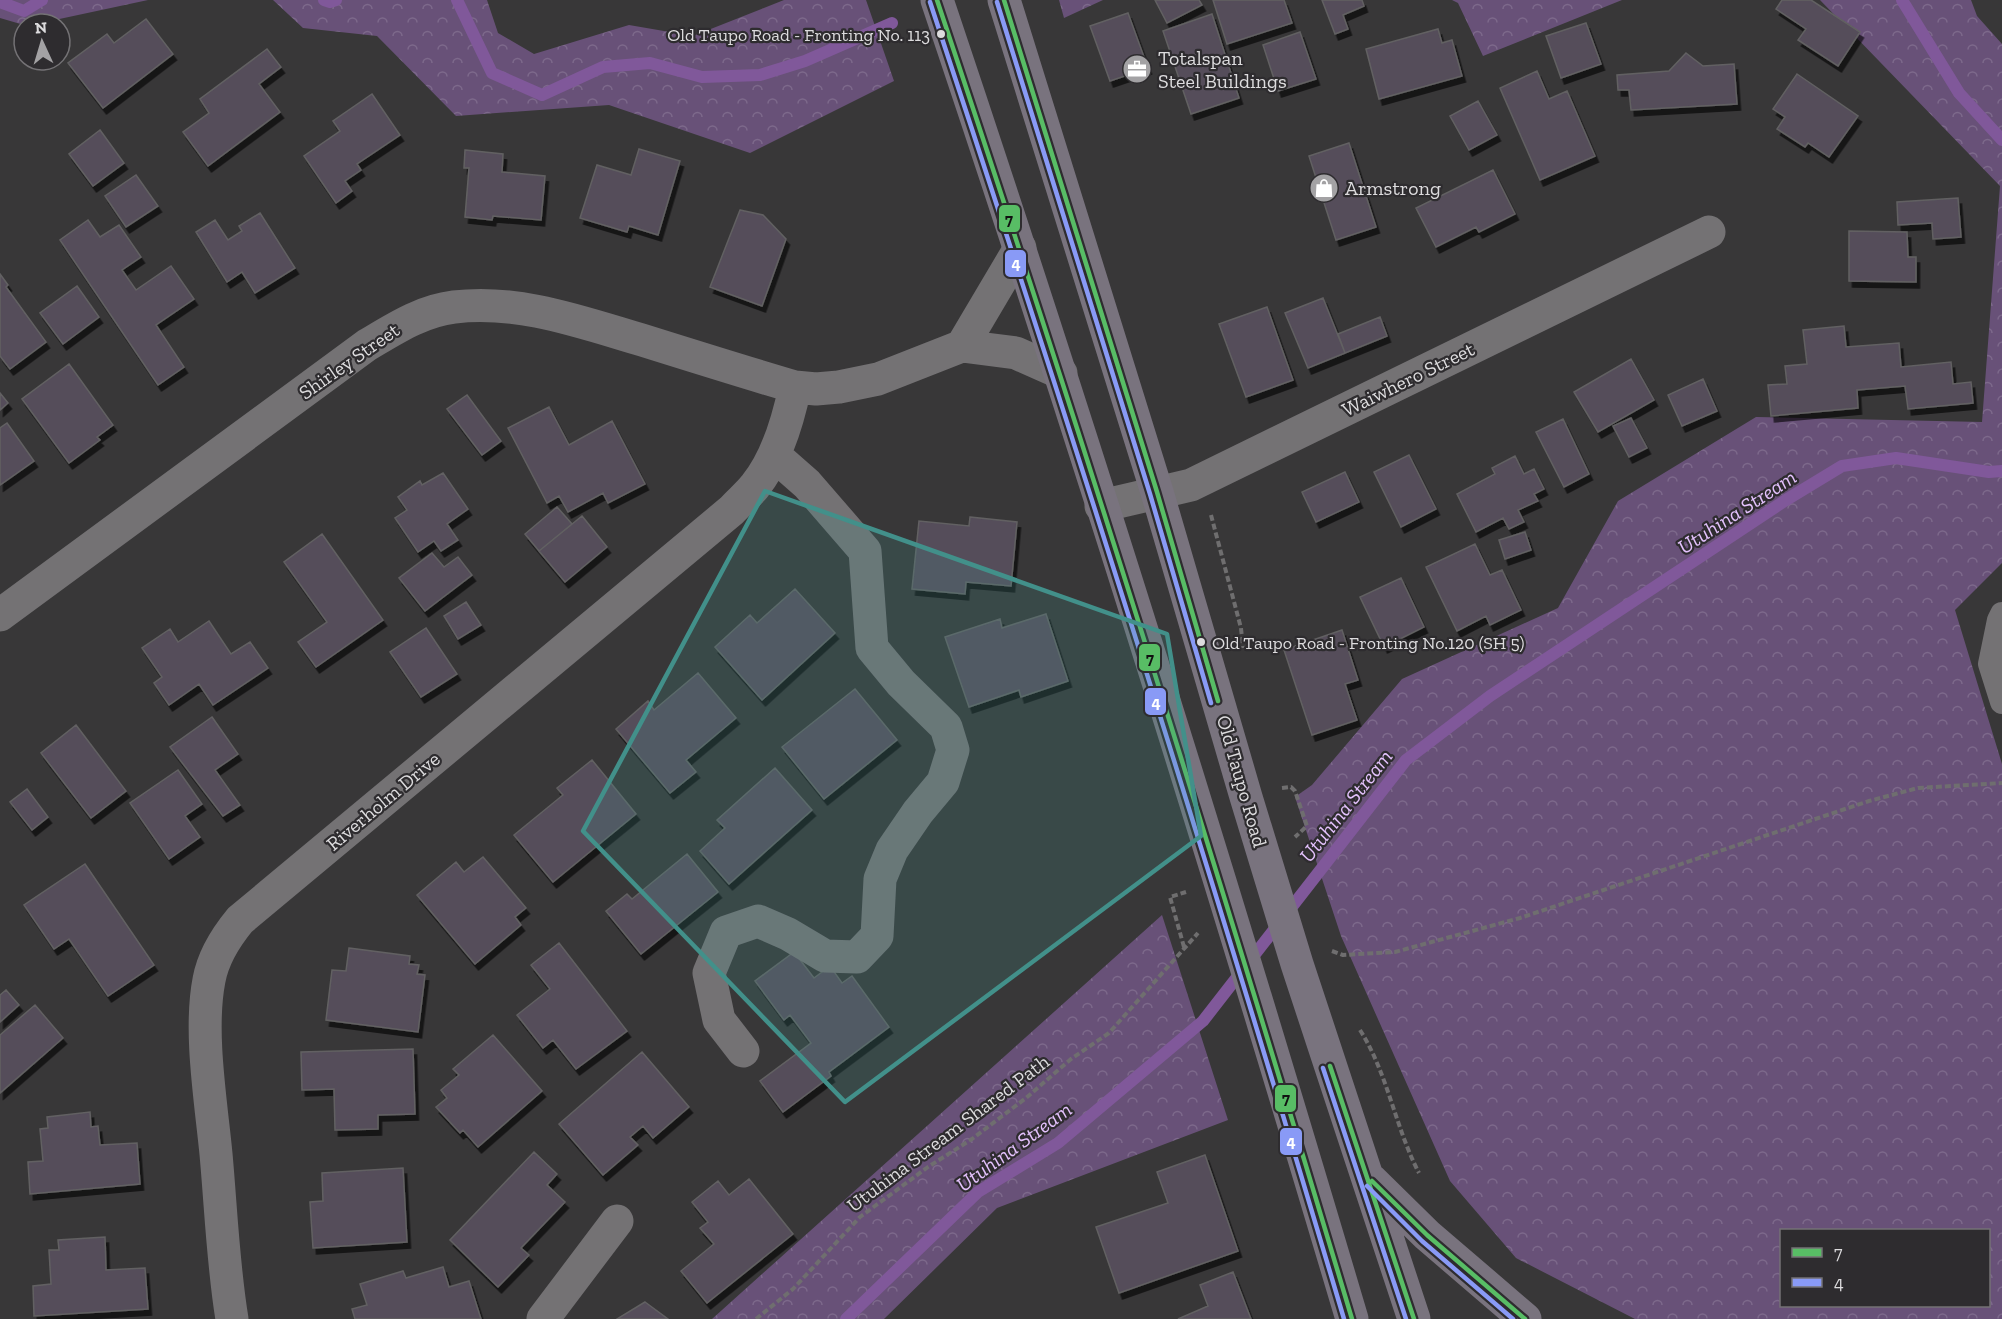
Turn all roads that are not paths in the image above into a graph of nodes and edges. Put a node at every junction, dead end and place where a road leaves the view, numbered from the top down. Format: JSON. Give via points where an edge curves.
{"nodes":[{"id":1,"x":937,"y":0,"type":"edge"},
{"id":2,"x":1004,"y":0,"type":"edge"},
{"id":3,"x":1709,"y":232,"type":"dead end"},
{"id":4,"x":1020,"y":248,"type":"junction"},
{"id":5,"x":962,"y":346,"type":"junction"},
{"id":6,"x":1061,"y":373,"type":"junction"},
{"id":7,"x":795,"y":387,"type":"junction"},
{"id":8,"x":774,"y":455,"type":"junction"},
{"id":9,"x":1157,"y":492,"type":"junction"},
{"id":10,"x":1101,"y":506,"type":"junction"},
{"id":11,"x":2002,"y":614,"type":"edge"},
{"id":12,"x":0,"y":615,"type":"edge"},
{"id":13,"x":2002,"y":702,"type":"edge"},
{"id":14,"x":743,"y":1051,"type":"dead end"},
{"id":15,"x":1365,"y":1175,"type":"junction"},
{"id":16,"x":617,"y":1221,"type":"dead end"},
{"id":17,"x":232,"y":1319,"type":"edge"},
{"id":18,"x":543,"y":1319,"type":"edge"},
{"id":19,"x":1352,"y":1319,"type":"edge"},
{"id":20,"x":1414,"y":1319,"type":"edge"},
{"id":21,"x":1525,"y":1319,"type":"edge"}],
"edges":[{"from":1,"to":4,"type":"highway"},
{"from":2,"to":9,"type":"highway","name":"Old Taupo Road"},
{"from":3,"to":9,"type":"street","name":"Waiwhero Street","via":[[1191,485]]},
{"from":4,"to":5,"type":"street"},
{"from":4,"to":6,"type":"highway"},
{"from":5,"to":6,"type":"street","name":"Shirley Street","via":[[1016,353]]},
{"from":5,"to":7,"type":"street","name":"Shirley Street","via":[[878,379],[839,387]]},
{"from":6,"to":10,"type":"highway"},
{"from":7,"to":8,"type":"street","name":"Riverholm Drive"},
{"from":7,"to":12,"type":"street","name":"Shirley Street","via":[[576,320],[488,304],[451,307],[407,320],[367,345]]},
{"from":8,"to":14,"type":"street","via":[[807,484],[865,551],[872,648],[946,727],[953,750],[943,782],[892,850],[880,879],[876,936],[857,957],[825,956],[758,921],[726,932],[709,973],[719,1020]]},
{"from":8,"to":17,"type":"street","name":"Riverholm Drive","via":[[755,486],[732,510],[231,931],[209,977],[206,1019]]},
{"from":9,"to":10,"type":"street","name":"Waiwhero Street"},
{"from":9,"to":15,"type":"highway","name":"Old Taupo Road","via":[[1276,844],[1297,964]]},
{"from":10,"to":19,"type":"highway","via":[[1221,881]]},
{"from":11,"to":13,"type":"lane","via":[[1990,664]]},
{"from":15,"to":20,"type":"highway","name":"Old Taupo Road"},
{"from":15,"to":21,"type":"highway","via":[[1426,1235]]},
{"from":16,"to":18,"type":"street"}]}
